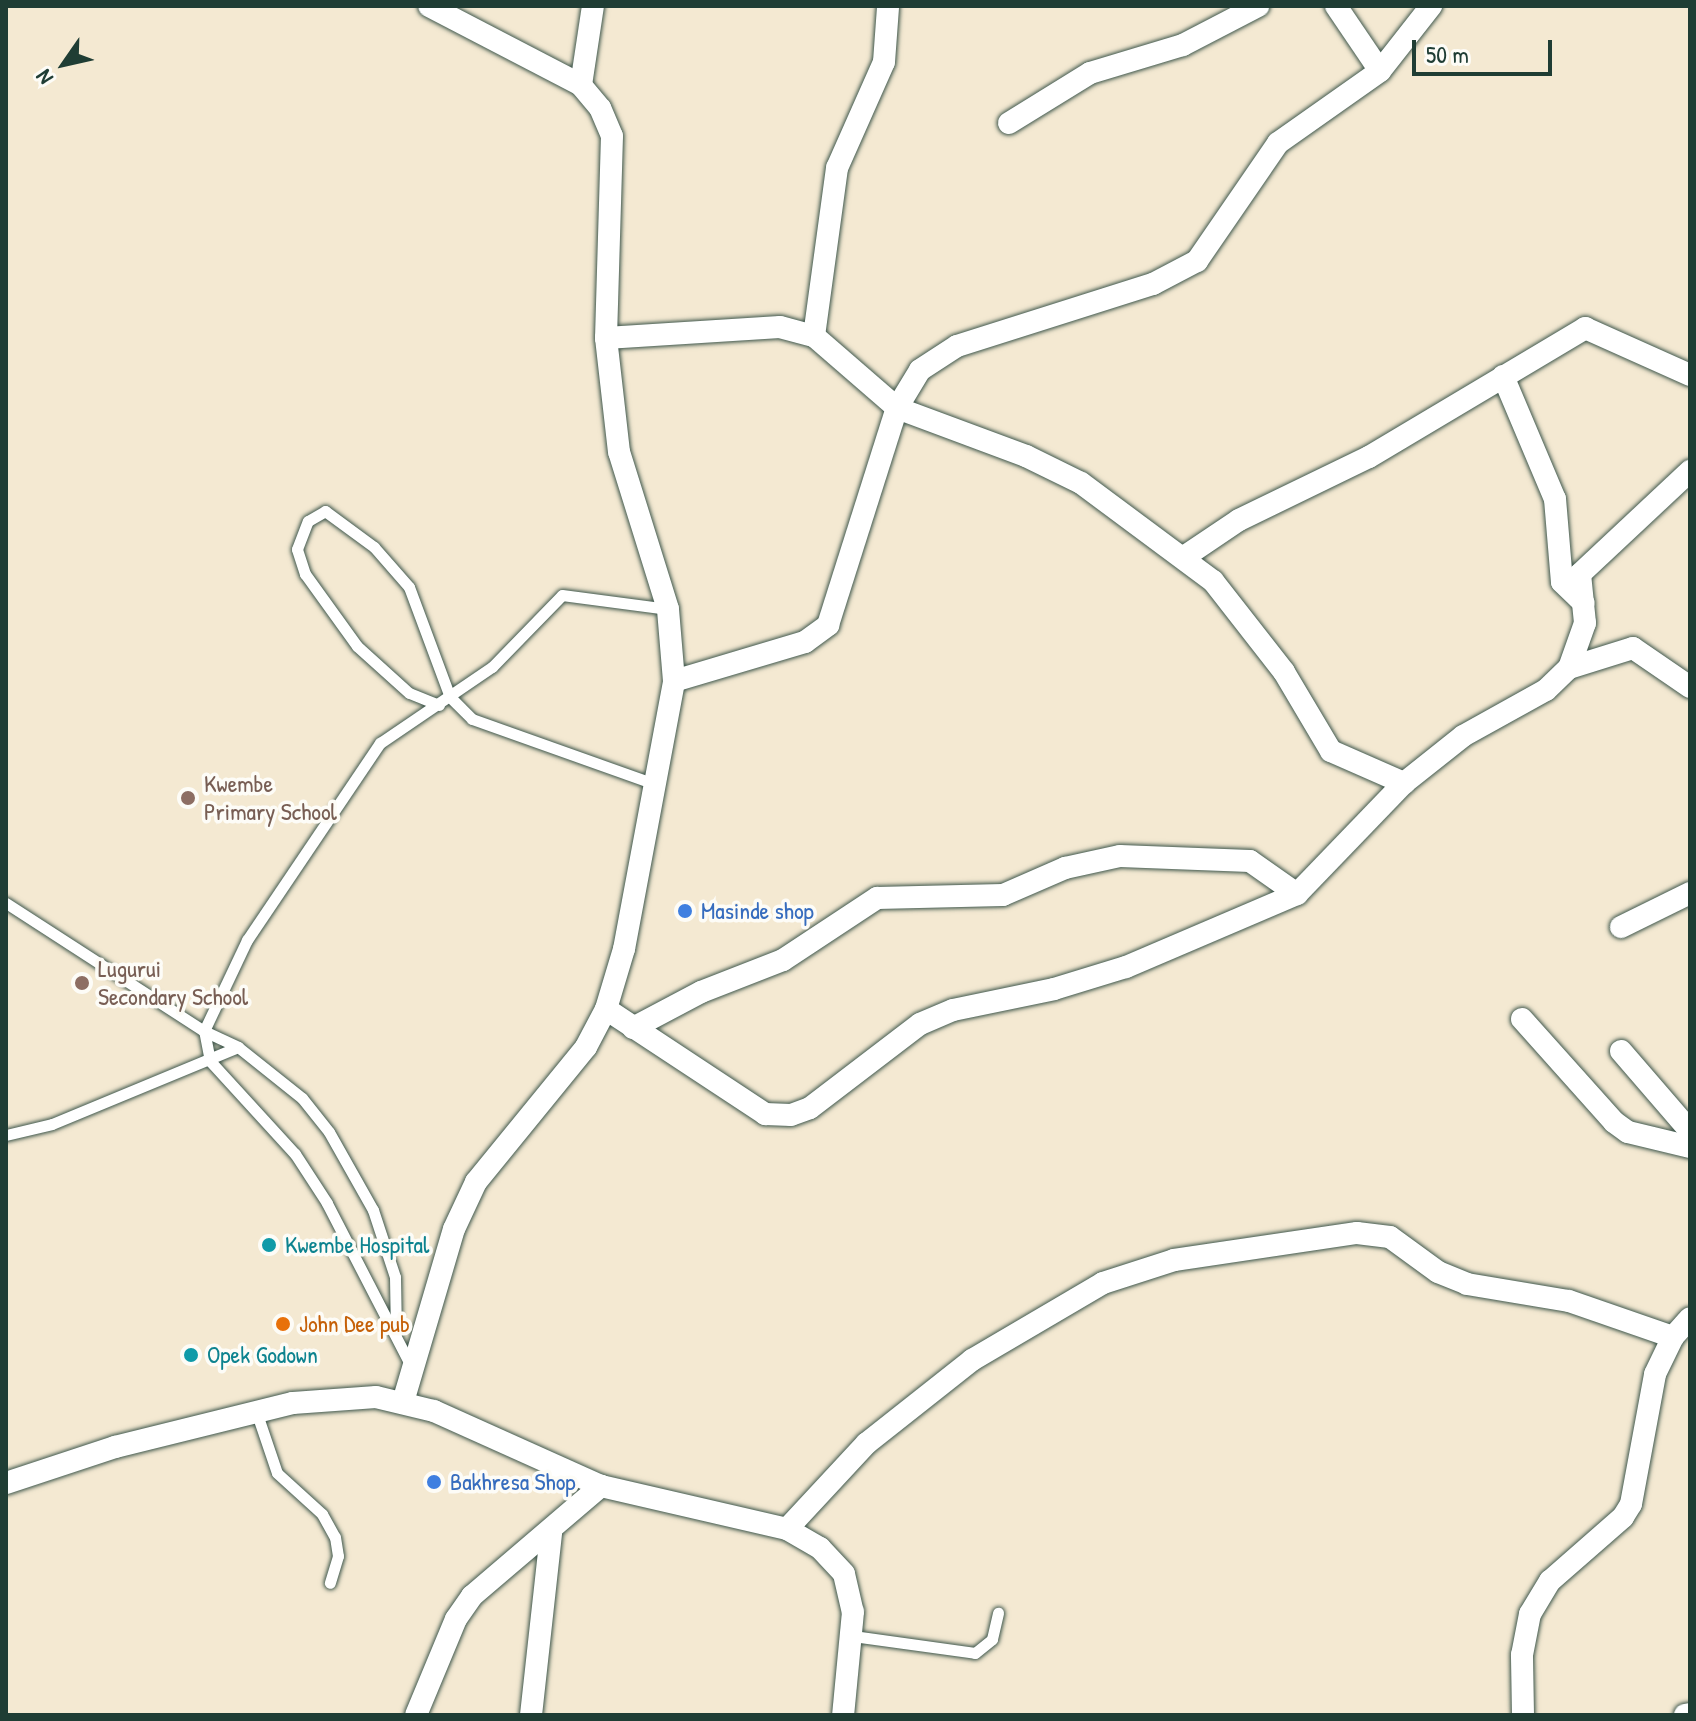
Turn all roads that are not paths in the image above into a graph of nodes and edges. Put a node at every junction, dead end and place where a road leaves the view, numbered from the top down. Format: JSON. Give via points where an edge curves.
{"nodes":[{"id":1,"x":429,"y":6,"type":"edge"},
{"id":2,"x":593,"y":6,"type":"edge"},
{"id":3,"x":1258,"y":6,"type":"edge"},
{"id":4,"x":1336,"y":6,"type":"edge"},
{"id":5,"x":1431,"y":6,"type":"edge"},
{"id":6,"x":888,"y":7,"type":"edge"},
{"id":7,"x":1380,"y":71,"type":"junction"},
{"id":8,"x":581,"y":85,"type":"junction"},
{"id":9,"x":1009,"y":123,"type":"dead end"},
{"id":10,"x":814,"y":336,"type":"junction"},
{"id":11,"x":606,"y":338,"type":"junction"},
{"id":12,"x":1690,"y":375,"type":"edge"},
{"id":13,"x":1503,"y":376,"type":"junction"},
{"id":14,"x":897,"y":408,"type":"junction"},
{"id":15,"x":1690,"y":471,"type":"edge"},
{"id":16,"x":1184,"y":557,"type":"junction"},
{"id":17,"x":1584,"y":603,"type":"junction"},
{"id":18,"x":668,"y":609,"type":"junction"},
{"id":19,"x":1569,"y":668,"type":"junction"},
{"id":20,"x":674,"y":681,"type":"junction"},
{"id":21,"x":1690,"y":687,"type":"edge"},
{"id":22,"x":450,"y":697,"type":"junction"},
{"id":23,"x":439,"y":705,"type":"junction"},
{"id":24,"x":1404,"y":783,"type":"junction"},
{"id":25,"x":655,"y":784,"type":"junction"},
{"id":26,"x":1690,"y":893,"type":"edge"},
{"id":27,"x":1297,"y":894,"type":"junction"},
{"id":28,"x":6,"y":903,"type":"edge"},
{"id":29,"x":1621,"y":927,"type":"dead end"},
{"id":30,"x":606,"y":1009,"type":"junction"},
{"id":31,"x":1522,"y":1019,"type":"dead end"},
{"id":32,"x":633,"y":1028,"type":"junction"},
{"id":33,"x":204,"y":1031,"type":"junction"},
{"id":34,"x":238,"y":1047,"type":"junction"},
{"id":35,"x":1621,"y":1051,"type":"dead end"},
{"id":36,"x":210,"y":1061,"type":"junction"},
{"id":37,"x":1690,"y":1131,"type":"edge"},
{"id":38,"x":6,"y":1135,"type":"edge"},
{"id":39,"x":1690,"y":1147,"type":"edge"},
{"id":40,"x":1690,"y":1318,"type":"edge"},
{"id":41,"x":1673,"y":1337,"type":"junction"},
{"id":42,"x":396,"y":1338,"type":"junction"},
{"id":43,"x":414,"y":1372,"type":"junction"},
{"id":44,"x":403,"y":1402,"type":"junction"},
{"id":45,"x":256,"y":1411,"type":"junction"},
{"id":46,"x":6,"y":1483,"type":"edge"},
{"id":47,"x":601,"y":1486,"type":"junction"},
{"id":48,"x":787,"y":1529,"type":"junction"},
{"id":49,"x":551,"y":1533,"type":"junction"},
{"id":50,"x":330,"y":1583,"type":"dead end"},
{"id":51,"x":998,"y":1613,"type":"dead end"},
{"id":52,"x":853,"y":1636,"type":"junction"},
{"id":53,"x":416,"y":1715,"type":"edge"},
{"id":54,"x":531,"y":1715,"type":"edge"},
{"id":55,"x":843,"y":1715,"type":"edge"},
{"id":56,"x":1523,"y":1715,"type":"edge"}],
"edges":[{"from":1,"to":8,"type":"street"},
{"from":2,"to":8,"type":"street"},
{"from":3,"to":9,"type":"street","via":[[1183,45],[1090,73]]},
{"from":4,"to":7,"type":"street"},
{"from":5,"to":7,"type":"street"},
{"from":6,"to":10,"type":"street","via":[[880,73],[837,168]]},
{"from":7,"to":14,"type":"street","via":[[1278,143],[1197,261],[1153,284],[957,346],[920,370]]},
{"from":8,"to":11,"type":"street","via":[[600,108],[612,136]]},
{"from":10,"to":11,"type":"street","via":[[780,327]]},
{"from":10,"to":14,"type":"street"},
{"from":11,"to":18,"type":"street","via":[[619,452]]},
{"from":12,"to":13,"type":"street","via":[[1585,328]]},
{"from":13,"to":16,"type":"street","via":[[1369,457],[1239,520]]},
{"from":13,"to":17,"type":"street","via":[[1555,499],[1562,582]]},
{"from":14,"to":16,"type":"street","via":[[1026,456],[1081,483]]},
{"from":14,"to":20,"type":"street","via":[[828,625],[805,642]]},
{"from":15,"to":17,"type":"street","via":[[1580,574]]},
{"from":16,"to":24,"type":"street","via":[[1213,581],[1277,663],[1331,751]]},
{"from":17,"to":19,"type":"street","via":[[1580,647]]},
{"from":18,"to":20,"type":"street"},
{"from":18,"to":22,"type":"lane","via":[[562,595],[506,656]]},
{"from":19,"to":21,"type":"street","via":[[1633,648]]},
{"from":19,"to":24,"type":"street","via":[[1546,690],[1463,736]]},
{"from":20,"to":25,"type":"street"},
{"from":22,"to":23,"type":"lane"},
{"from":22,"to":23,"type":"lane","via":[[409,587],[374,547],[325,511],[308,521],[297,549],[305,574],[357,646],[409,693]]},
{"from":22,"to":25,"type":"lane","via":[[472,719]]},
{"from":23,"to":33,"type":"lane","via":[[374,751],[247,940]]},
{"from":24,"to":27,"type":"street"},
{"from":25,"to":30,"type":"street","via":[[624,949]]},
{"from":26,"to":29,"type":"street"},
{"from":27,"to":32,"type":"street","via":[[1250,861],[1132,856],[1065,868],[1003,895],[877,898],[772,966],[701,992]]},
{"from":27,"to":32,"type":"street","via":[[1137,964],[1054,989],[953,1010],[920,1024],[838,1089],[791,1115],[765,1114]]},
{"from":28,"to":33,"type":"lane"},
{"from":30,"to":32,"type":"street"},
{"from":30,"to":43,"type":"street","via":[[586,1047],[476,1182],[454,1229]]},
{"from":31,"to":39,"type":"street","via":[[1614,1122],[1628,1132]]},
{"from":33,"to":34,"type":"lane"},
{"from":33,"to":36,"type":"lane"},
{"from":34,"to":36,"type":"lane"},
{"from":34,"to":42,"type":"lane","via":[[302,1098],[352,1170],[395,1277]]},
{"from":35,"to":37,"type":"street"},
{"from":36,"to":38,"type":"lane","via":[[52,1124]]},
{"from":36,"to":42,"type":"lane","via":[[295,1154],[327,1203]]},
{"from":40,"to":41,"type":"street"},
{"from":41,"to":48,"type":"street","via":[[1569,1301],[1467,1284],[1438,1272],[1390,1237],[1357,1233],[1174,1260],[1103,1283],[972,1360],[867,1443]]},
{"from":41,"to":56,"type":"street","via":[[1648,1402],[1631,1504],[1550,1581],[1530,1614],[1522,1655]]},
{"from":42,"to":43,"type":"lane"},
{"from":43,"to":44,"type":"street"},
{"from":44,"to":45,"type":"street","via":[[376,1397]]},
{"from":44,"to":47,"type":"street"},
{"from":45,"to":46,"type":"street","via":[[115,1447]]},
{"from":45,"to":50,"type":"lane","via":[[277,1473],[322,1514],[335,1537],[338,1556]]},
{"from":47,"to":48,"type":"street"},
{"from":47,"to":49,"type":"street"},
{"from":48,"to":52,"type":"street","via":[[820,1548],[844,1574]]},
{"from":49,"to":53,"type":"street","via":[[472,1596],[456,1619]]},
{"from":49,"to":54,"type":"street"},
{"from":51,"to":52,"type":"lane","via":[[992,1639],[975,1653]]},
{"from":52,"to":55,"type":"street"}]}
